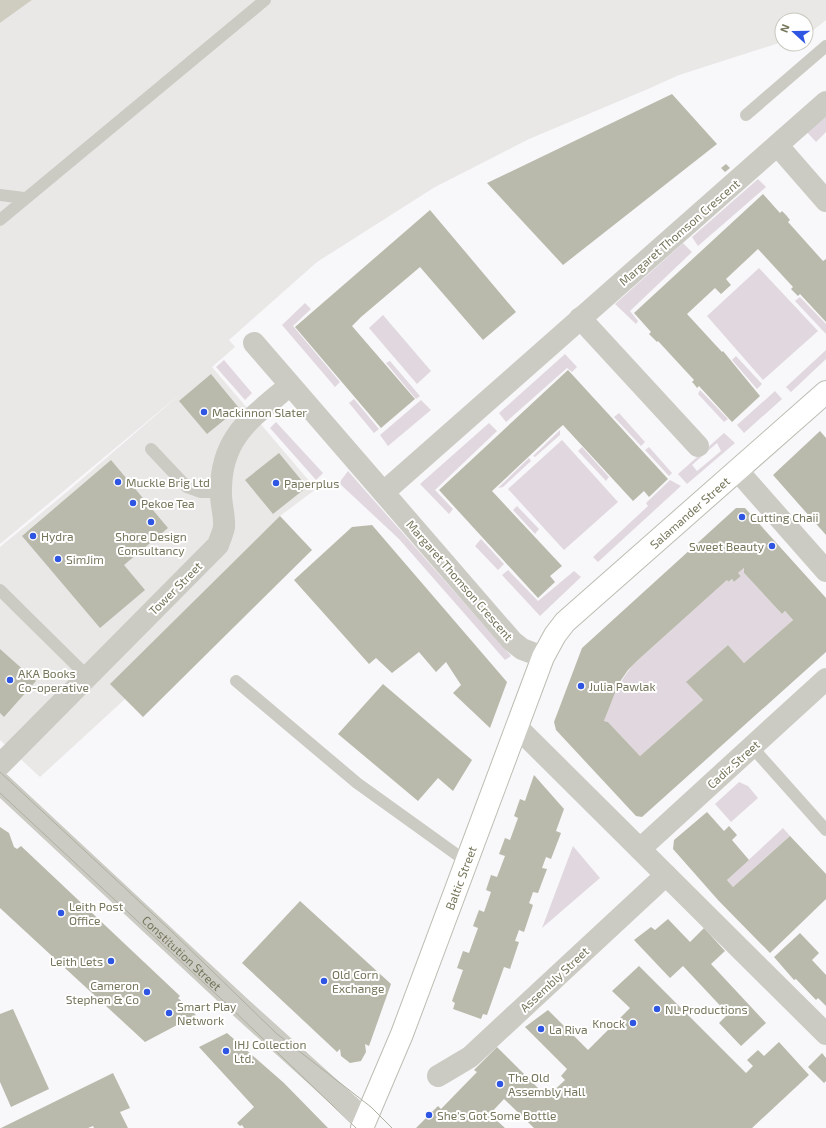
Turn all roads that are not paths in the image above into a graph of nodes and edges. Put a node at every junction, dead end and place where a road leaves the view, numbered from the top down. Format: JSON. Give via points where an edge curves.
{"nodes":[{"id":1,"x":265,"y":0,"type":"edge"},
{"id":2,"x":826,"y":46,"type":"edge"},
{"id":3,"x":826,"y":102,"type":"edge"},
{"id":4,"x":746,"y":114,"type":"dead end"},
{"id":5,"x":778,"y":146,"type":"junction"},
{"id":6,"x":0,"y":195,"type":"edge"},
{"id":7,"x":24,"y":198,"type":"junction"},
{"id":8,"x":826,"y":201,"type":"edge"},
{"id":9,"x":0,"y":220,"type":"edge"},
{"id":10,"x":580,"y":318,"type":"junction"},
{"id":11,"x":254,"y":343,"type":"dead end"},
{"id":12,"x":290,"y":385,"type":"junction"},
{"id":13,"x":826,"y":392,"type":"edge"},
{"id":14,"x":698,"y":446,"type":"dead end"},
{"id":15,"x":151,"y":449,"type":"dead end"},
{"id":16,"x":737,"y":470,"type":"junction"},
{"id":17,"x":220,"y":492,"type":"junction"},
{"id":18,"x":384,"y":492,"type":"junction"},
{"id":19,"x":826,"y":571,"type":"edge"},
{"id":20,"x":0,"y":590,"type":"edge"},
{"id":21,"x":555,"y":635,"type":"joint"},
{"id":22,"x":543,"y":657,"type":"junction"},
{"id":23,"x":87,"y":676,"type":"junction"},
{"id":24,"x":826,"y":680,"type":"edge"},
{"id":25,"x":236,"y":681,"type":"dead end"},
{"id":26,"x":518,"y":728,"type":"junction"},
{"id":27,"x":752,"y":747,"type":"junction"},
{"id":28,"x":0,"y":765,"type":"edge"},
{"id":29,"x":0,"y":783,"type":"edge"},
{"id":30,"x":826,"y":830,"type":"edge"},
{"id":31,"x":640,"y":849,"type":"junction"},
{"id":32,"x":467,"y":862,"type":"junction"},
{"id":33,"x":666,"y":875,"type":"junction"},
{"id":34,"x":826,"y":1034,"type":"edge"},
{"id":35,"x":438,"y":1076,"type":"dead end"},
{"id":36,"x":369,"y":1126,"type":"edge"}],
"edges":[{"from":1,"to":7,"type":"lane"},
{"from":2,"to":4,"type":"lane"},
{"from":3,"to":5,"type":"street","name":"Margaret Thomson Crescent"},
{"from":5,"to":8,"type":"street"},
{"from":5,"to":10,"type":"street","name":"Margaret Thomson Crescent"},
{"from":6,"to":7,"type":"lane"},
{"from":7,"to":9,"type":"lane"},
{"from":10,"to":14,"type":"street"},
{"from":10,"to":18,"type":"street","name":"Margaret Thomson Crescent"},
{"from":11,"to":12,"type":"street","name":"Margaret Thomson Crescent"},
{"from":12,"to":17,"type":"street","name":"Tower Street","via":[[254,416],[229,447],[221,468]]},
{"from":12,"to":18,"type":"street","name":"Margaret Thomson Crescent"},
{"from":13,"to":16,"type":"main road","name":"Salamander Street"},
{"from":15,"to":17,"type":"lane","via":[[187,487],[201,492]]},
{"from":16,"to":19,"type":"street"},
{"from":16,"to":21,"type":"main road","name":"Salamander Street","via":[[565,622]]},
{"from":17,"to":23,"type":"street","name":"Tower Street","via":[[224,528],[218,545]]},
{"from":18,"to":22,"type":"street","name":"Margaret Thomson Crescent","via":[[512,641]]},
{"from":20,"to":23,"type":"lane"},
{"from":21,"to":22,"type":"main road","name":"Baltic Street"},
{"from":22,"to":26,"type":"main road","name":"Baltic Street"},
{"from":23,"to":28,"type":"street","name":"Tower Street"},
{"from":24,"to":27,"type":"street","name":"Cadiz Street"},
{"from":25,"to":32,"type":"lane","via":[[357,784]]},
{"from":26,"to":31,"type":"street"},
{"from":26,"to":32,"type":"main road","name":"Baltic Street"},
{"from":27,"to":30,"type":"lane"},
{"from":27,"to":31,"type":"street","name":"Cadiz Street"},
{"from":29,"to":36,"type":"street","name":"Constitution Street"},
{"from":31,"to":33,"type":"street"},
{"from":32,"to":36,"type":"main road","name":"Baltic Street"},
{"from":33,"to":34,"type":"street"},
{"from":33,"to":35,"type":"street","name":"Assembly Street","via":[[470,1057]]}]}
